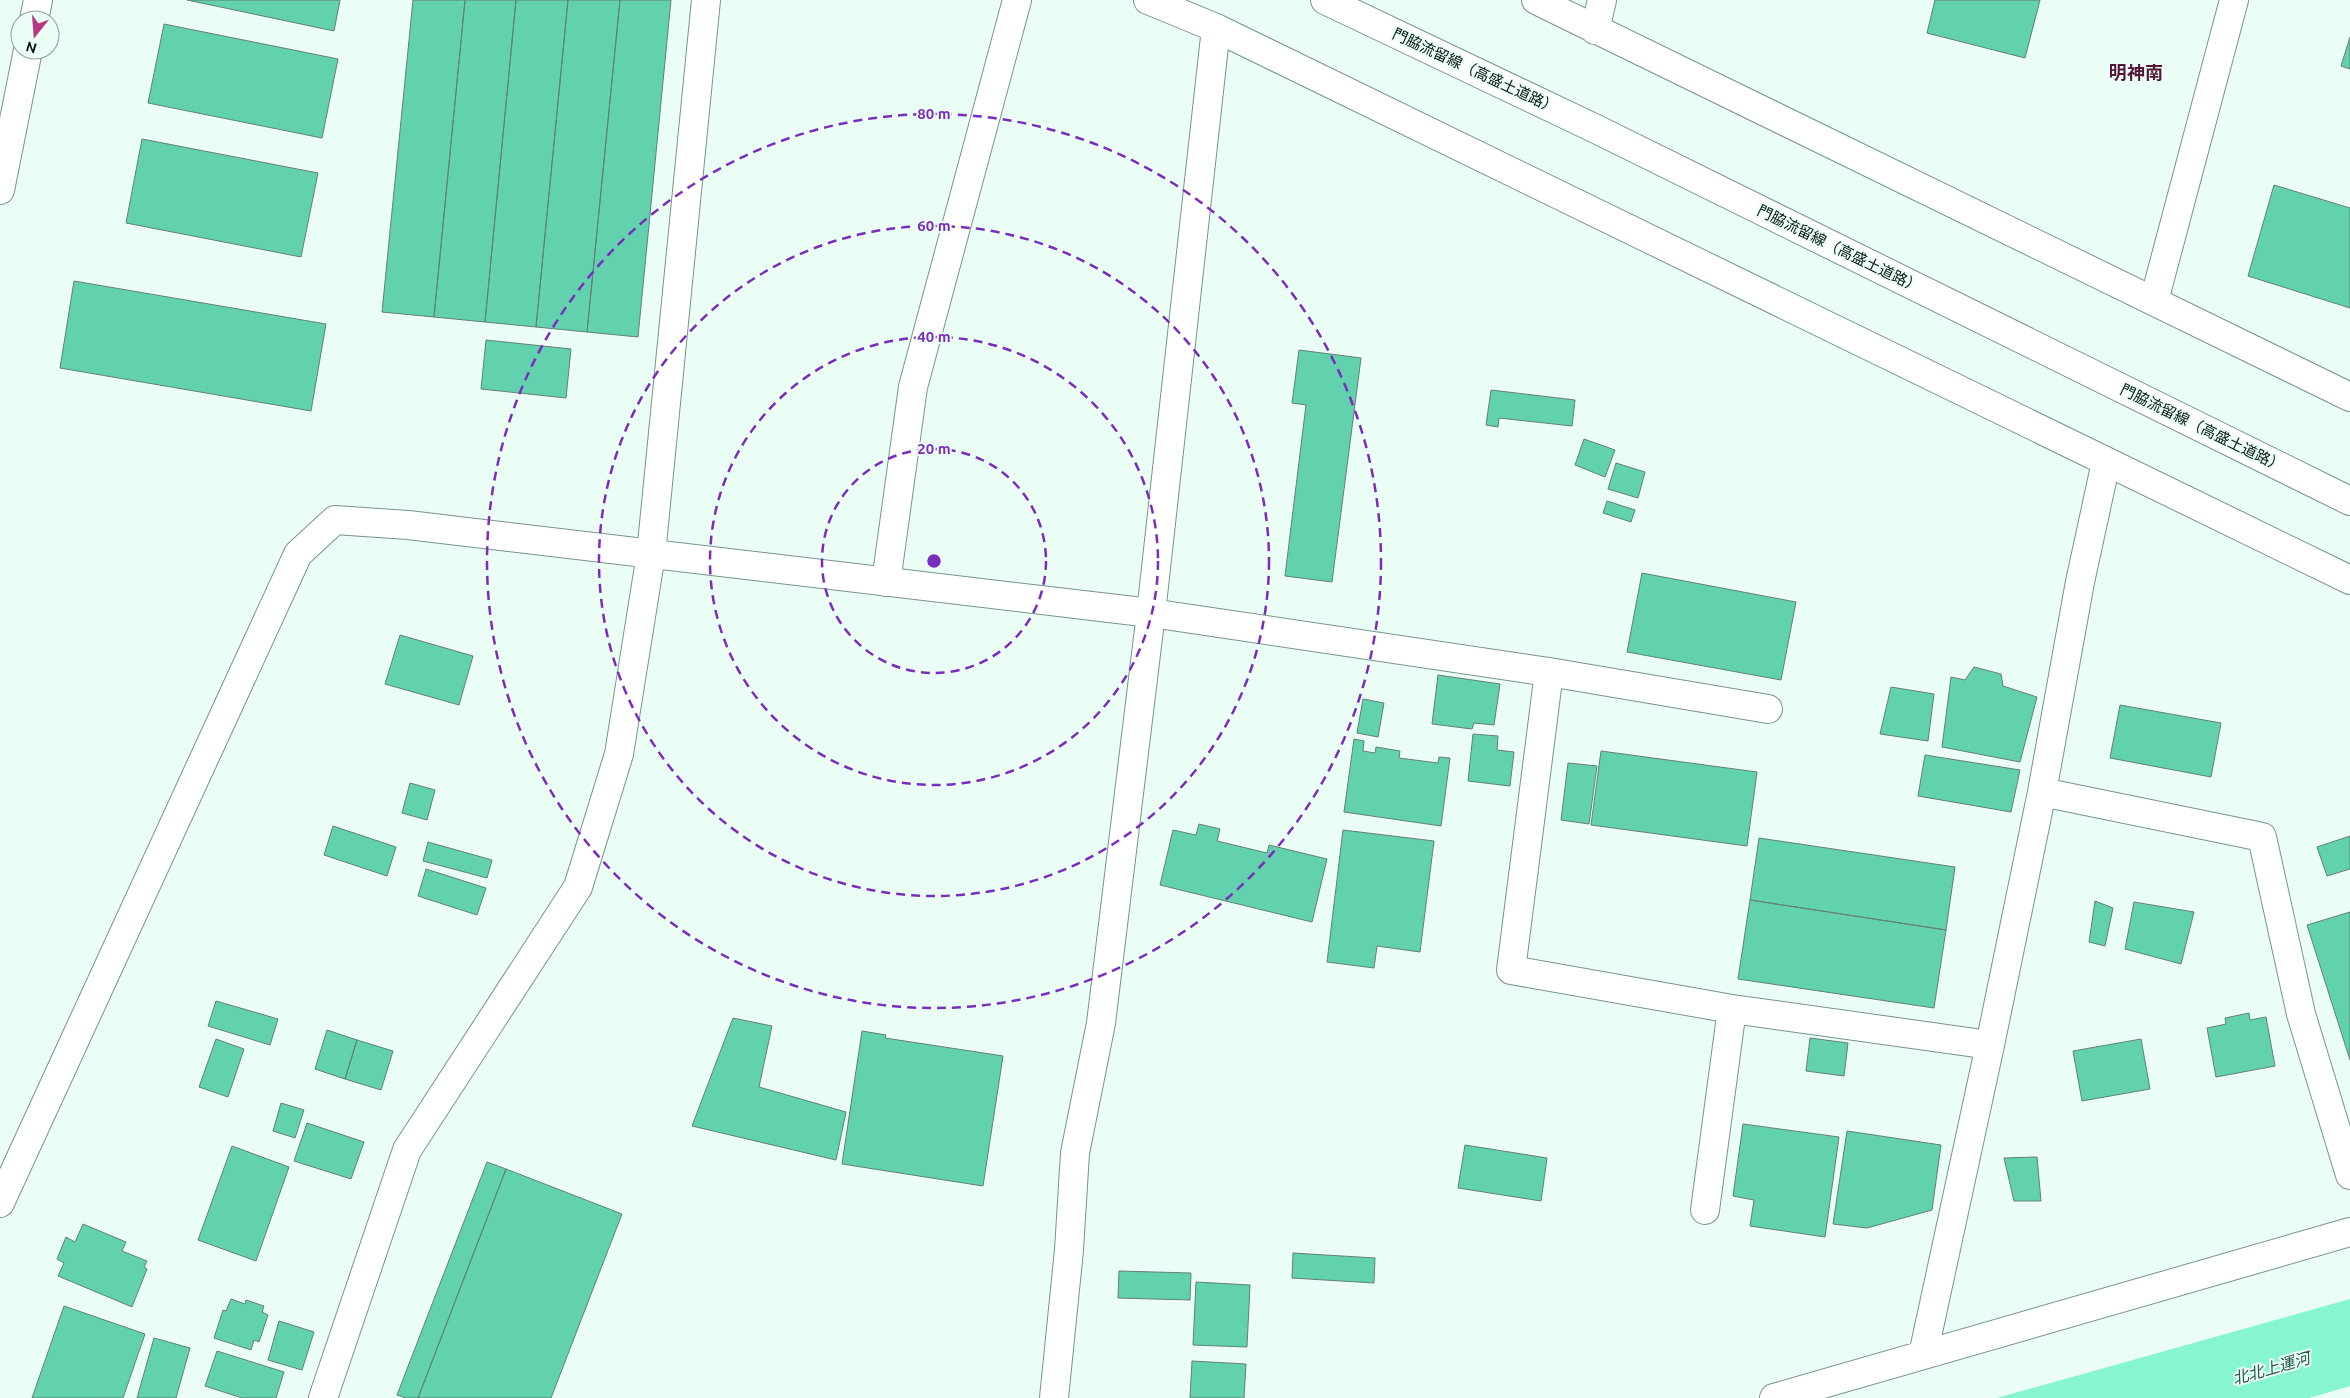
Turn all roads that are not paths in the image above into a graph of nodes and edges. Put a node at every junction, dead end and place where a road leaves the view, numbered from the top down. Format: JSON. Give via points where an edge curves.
{"nodes":[{"id":1,"x":706,"y":0,"type":"edge"},
{"id":2,"x":1017,"y":0,"type":"edge"},
{"id":3,"x":1148,"y":0,"type":"edge"},
{"id":4,"x":1325,"y":0,"type":"edge"},
{"id":5,"x":1536,"y":0,"type":"edge"},
{"id":6,"x":1602,"y":0,"type":"edge"},
{"id":7,"x":2234,"y":0,"type":"edge"},
{"id":8,"x":1216,"y":28,"type":"junction"},
{"id":9,"x":1595,"y":30,"type":"junction"},
{"id":10,"x":26,"y":60,"type":"edge"},
{"id":11,"x":0,"y":190,"type":"edge"},
{"id":12,"x":2154,"y":301,"type":"junction"},
{"id":13,"x":2350,"y":397,"type":"edge"},
{"id":14,"x":2106,"y":462,"type":"junction"},
{"id":15,"x":2350,"y":501,"type":"edge"},
{"id":16,"x":651,"y":554,"type":"junction"},
{"id":17,"x":2350,"y":580,"type":"edge"},
{"id":18,"x":886,"y":582,"type":"junction"},
{"id":19,"x":1151,"y":613,"type":"junction"},
{"id":20,"x":1549,"y":672,"type":"junction"},
{"id":21,"x":1768,"y":709,"type":"dead end"},
{"id":22,"x":2042,"y":792,"type":"junction"},
{"id":23,"x":1732,"y":1009,"type":"junction"},
{"id":24,"x":1990,"y":1045,"type":"junction"},
{"id":25,"x":2350,"y":1175,"type":"edge"},
{"id":26,"x":0,"y":1203,"type":"edge"},
{"id":27,"x":1705,"y":1210,"type":"dead end"},
{"id":28,"x":2350,"y":1232,"type":"edge"},
{"id":29,"x":1922,"y":1356,"type":"junction"},
{"id":30,"x":323,"y":1398,"type":"edge"},
{"id":31,"x":1054,"y":1398,"type":"edge"},
{"id":32,"x":1774,"y":1398,"type":"edge"}],
"edges":[{"from":1,"to":16,"type":"street"},
{"from":2,"to":18,"type":"street","via":[[913,387]]},
{"from":3,"to":8,"type":"street"},
{"from":4,"to":15,"type":"street","name":"門脇流留線（高盛土道路）","via":[[1596,129]]},
{"from":5,"to":9,"type":"street"},
{"from":6,"to":9,"type":"street"},
{"from":7,"to":12,"type":"street"},
{"from":8,"to":14,"type":"street"},
{"from":8,"to":19,"type":"street"},
{"from":9,"to":12,"type":"street"},
{"from":10,"to":11,"type":"street"},
{"from":12,"to":13,"type":"street"},
{"from":14,"to":17,"type":"street"},
{"from":14,"to":22,"type":"street","via":[[2080,582]]},
{"from":16,"to":18,"type":"street"},
{"from":16,"to":26,"type":"street","via":[[408,525],[335,520],[298,554]]},
{"from":16,"to":30,"type":"street","via":[[619,754],[578,887],[407,1150]]},
{"from":18,"to":19,"type":"street"},
{"from":19,"to":20,"type":"street"},
{"from":19,"to":31,"type":"street","via":[[1101,1023],[1075,1153]]},
{"from":20,"to":21,"type":"street"},
{"from":20,"to":23,"type":"street","via":[[1511,970]]},
{"from":22,"to":24,"type":"street"},
{"from":22,"to":25,"type":"street","via":[[2262,837],[2301,1014]]},
{"from":23,"to":24,"type":"street"},
{"from":23,"to":27,"type":"street"},
{"from":24,"to":29,"type":"street"},
{"from":28,"to":29,"type":"street"},
{"from":29,"to":32,"type":"street"}]}
